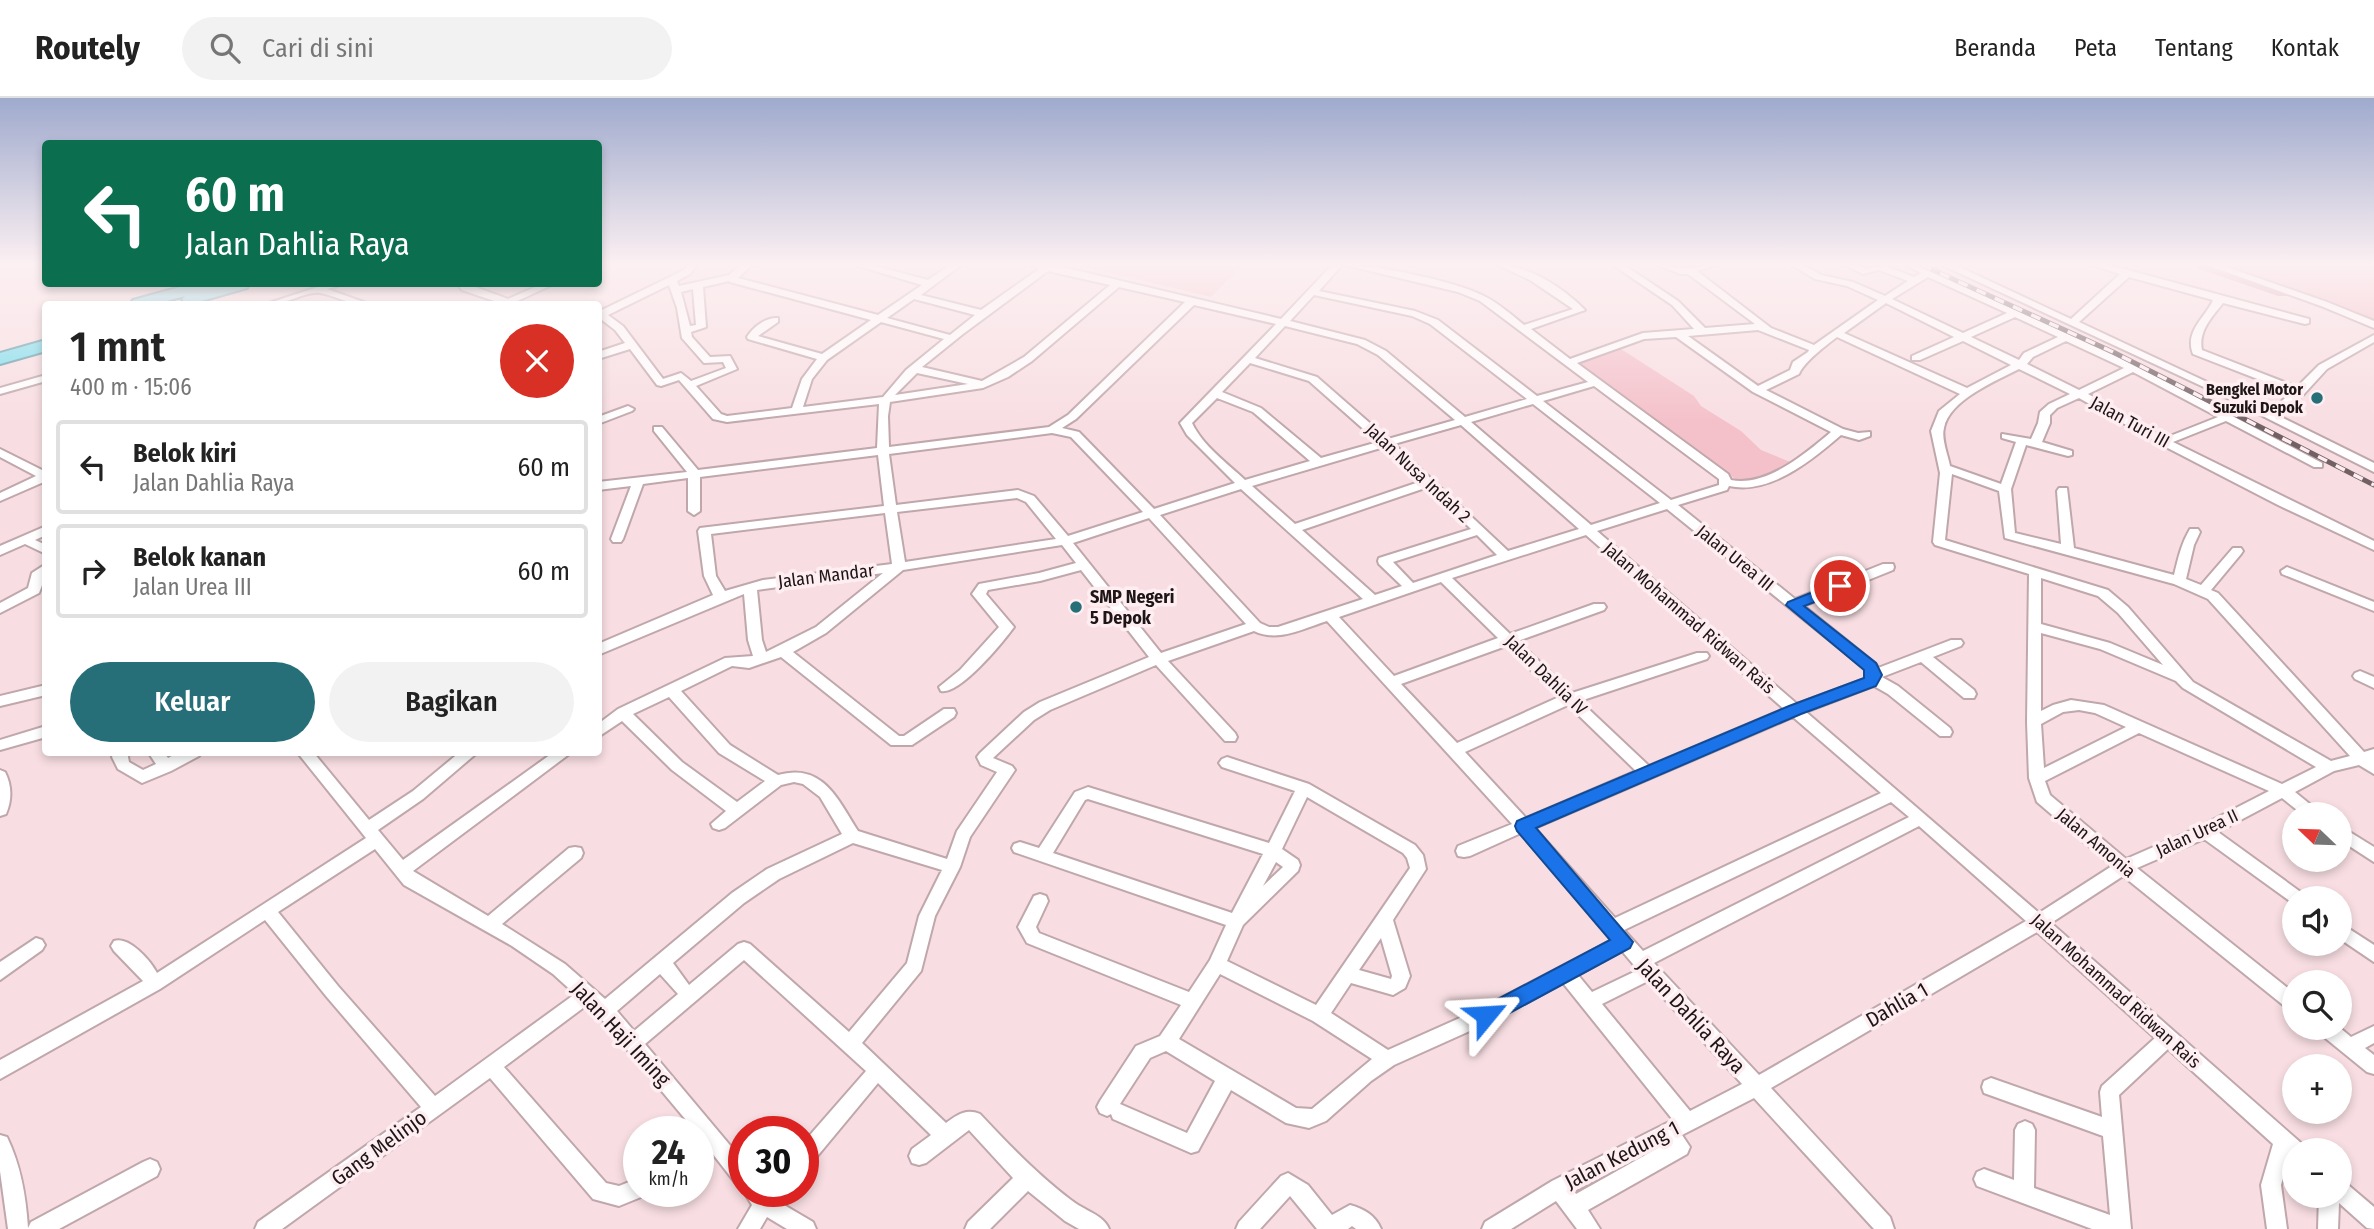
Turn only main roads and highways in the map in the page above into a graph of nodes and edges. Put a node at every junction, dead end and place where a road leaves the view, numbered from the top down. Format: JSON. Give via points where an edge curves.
{"nodes":[{"id":1,"x":42,"y":335,"type":"edge"},
{"id":2,"x":42,"y":346,"type":"edge"},
{"id":3,"x":0,"y":348,"type":"edge"},
{"id":4,"x":0,"y":359,"type":"edge"}],
"edges":[{"from":1,"to":3,"type":"highway"},
{"from":2,"to":4,"type":"highway"}]}
